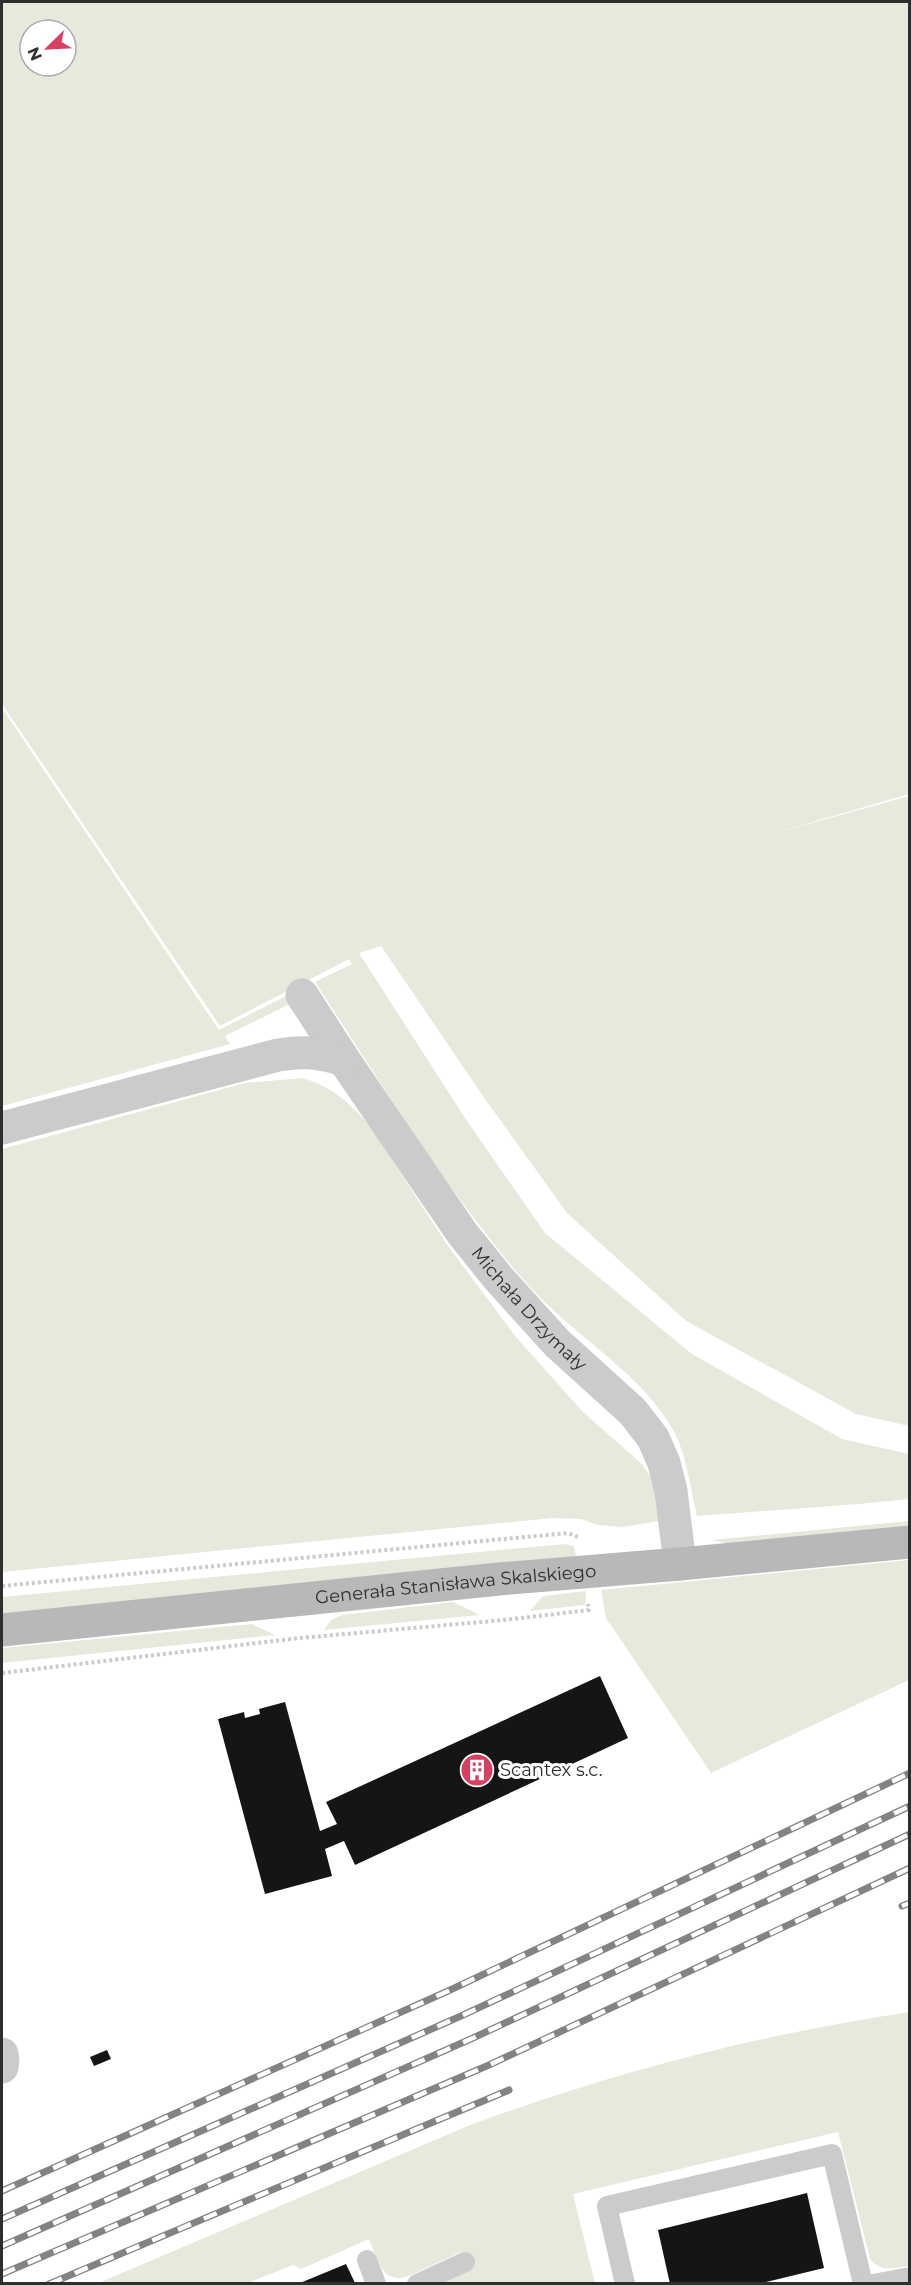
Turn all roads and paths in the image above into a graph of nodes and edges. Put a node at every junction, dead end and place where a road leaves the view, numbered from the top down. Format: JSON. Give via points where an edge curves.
{"nodes":[{"id":1,"x":302,"y":995,"type":"dead end"},
{"id":2,"x":344,"y":1060,"type":"junction"},
{"id":3,"x":2,"y":1128,"type":"edge"},
{"id":4,"x":584,"y":1540,"type":"dead end"},
{"id":5,"x":909,"y":1542,"type":"edge"},
{"id":6,"x":680,"y":1564,"type":"junction"},
{"id":7,"x":2,"y":1586,"type":"edge"},
{"id":8,"x":2,"y":1630,"type":"edge"},
{"id":9,"x":2,"y":2054,"type":"edge"},
{"id":10,"x":2,"y":2067,"type":"edge"},
{"id":11,"x":367,"y":2260,"type":"dead end"},
{"id":12,"x":465,"y":2262,"type":"dead end"},
{"id":13,"x":909,"y":2277,"type":"edge"},
{"id":14,"x":376,"y":2283,"type":"edge"},
{"id":15,"x":417,"y":2283,"type":"edge"},
{"id":16,"x":625,"y":2283,"type":"edge"},
{"id":17,"x":863,"y":2283,"type":"edge"},
{"id":18,"x":873,"y":2283,"type":"edge"}],
"edges":[{"from":1,"to":2,"type":"street","name":"Michała Drzymały"},
{"from":2,"to":3,"type":"street","via":[[303,1051],[278,1055]]},
{"from":2,"to":6,"type":"street","name":"Michała Drzymały","via":[[462,1233],[499,1279],[557,1343],[633,1412],[653,1438],[671,1491]]},
{"from":4,"to":7,"type":"path","via":[[568,1533]]},
{"from":5,"to":6,"type":"street","name":"Generała Stanisława Skalskiego"},
{"from":6,"to":8,"type":"street","name":"Generała Stanisława Skalskiego"},
{"from":9,"to":10,"type":"street"},
{"from":11,"to":14,"type":"lane"},
{"from":12,"to":15,"type":"lane"},
{"from":13,"to":18,"type":"lane"},
{"from":16,"to":17,"type":"lane","via":[[606,2206],[832,2154]]}]}
